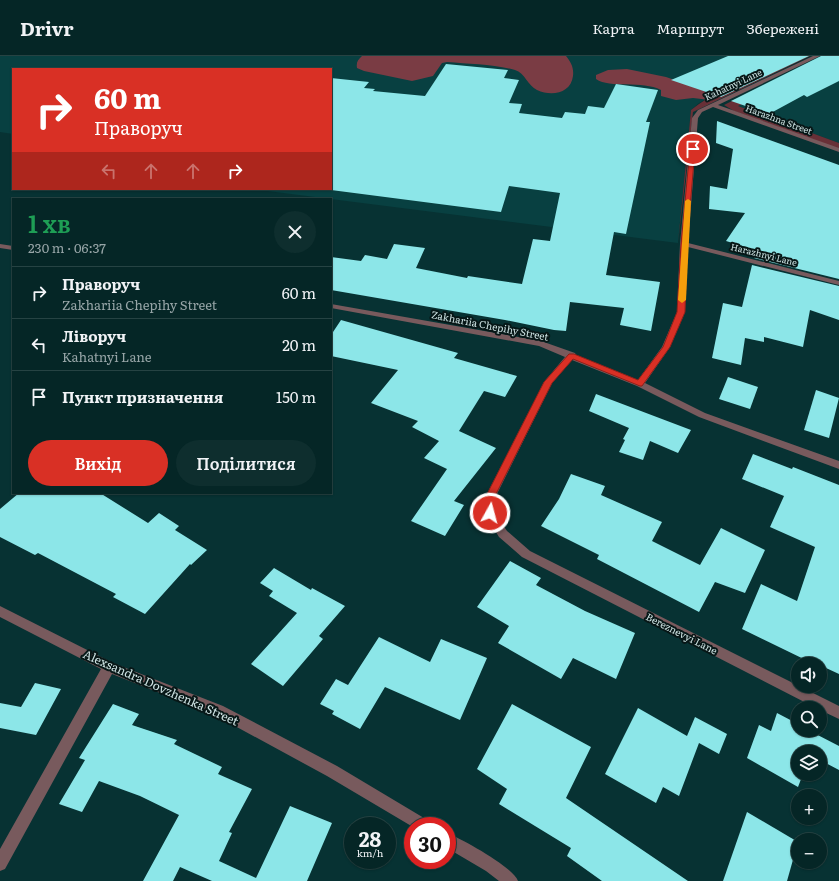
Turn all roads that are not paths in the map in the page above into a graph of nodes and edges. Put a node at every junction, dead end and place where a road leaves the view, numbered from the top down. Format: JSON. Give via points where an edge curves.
{"nodes":[{"id":1,"x":817,"y":56,"type":"edge"},
{"id":2,"x":714,"y":105,"type":"junction"},
{"id":3,"x":839,"y":150,"type":"edge"},
{"id":4,"x":684,"y":244,"type":"junction"},
{"id":5,"x":0,"y":246,"type":"edge"},
{"id":6,"x":12,"y":248,"type":"edge"},
{"id":7,"x":839,"y":283,"type":"edge"},
{"id":8,"x":332,"y":306,"type":"edge"},
{"id":9,"x":572,"y":355,"type":"junction"},
{"id":10,"x":640,"y":384,"type":"junction"},
{"id":11,"x":839,"y":465,"type":"edge"},
{"id":12,"x":0,"y":611,"type":"edge"},
{"id":13,"x":109,"y":667,"type":"junction"},
{"id":14,"x":839,"y":713,"type":"edge"},
{"id":15,"x":409,"y":817,"type":"edge"},
{"id":16,"x":456,"y":845,"type":"edge"},
{"id":17,"x":0,"y":864,"type":"edge"},
{"id":18,"x":511,"y":881,"type":"edge"}],
"edges":[{"from":1,"to":2,"type":"street","name":"Kahatnyi Lane"},
{"from":2,"to":3,"type":"street","name":"Harazhna Street"},
{"from":2,"to":4,"type":"street","name":"Kahatnyi Lane","via":[[700,111],[695,118]]},
{"from":4,"to":7,"type":"street","name":"Harazhnyi Lane"},
{"from":4,"to":10,"type":"street","name":"Kahatnyi Lane","via":[[681,312],[666,347]]},
{"from":5,"to":6,"type":"street"},
{"from":8,"to":9,"type":"street","name":"Zakhariia Chepihy Street","via":[[541,344]]},
{"from":9,"to":10,"type":"street","name":"Zakhariia Chepihy Street"},
{"from":9,"to":14,"type":"street","name":"Bereznevyi Lane","via":[[548,382],[491,496],[490,513],[503,534],[526,554]]},
{"from":10,"to":11,"type":"street","name":"Zakhariia Chepihy Street","via":[[702,415]]},
{"from":12,"to":13,"type":"street","name":"Alexsandra Dovzhenka Street"},
{"from":13,"to":15,"type":"street","name":"Alexsandra Dovzhenka Street","via":[[218,710],[332,771]]},
{"from":13,"to":17,"type":"street"},
{"from":16,"to":18,"type":"street","via":[[492,866]]}]}
